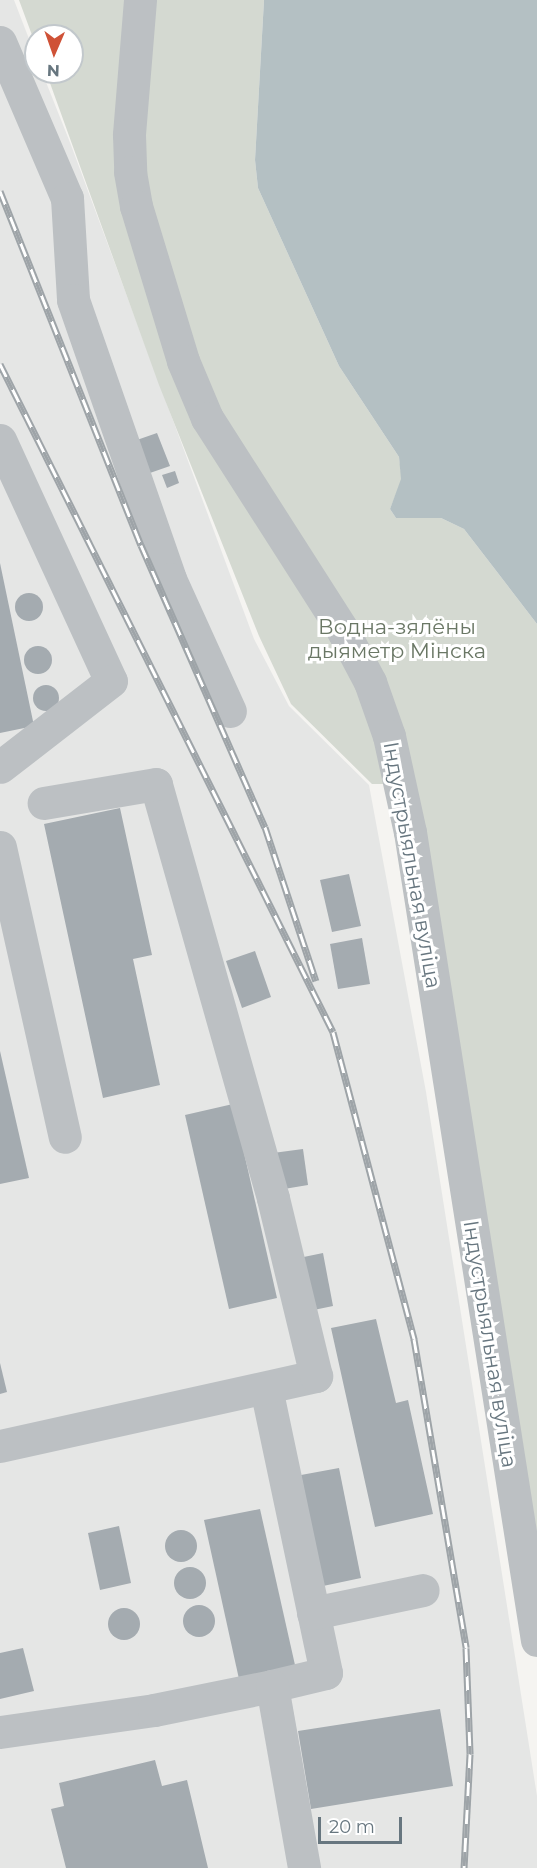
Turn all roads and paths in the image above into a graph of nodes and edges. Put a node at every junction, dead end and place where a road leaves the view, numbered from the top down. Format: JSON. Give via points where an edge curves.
{"nodes":[{"id":1,"x":140,"y":0,"type":"edge"},
{"id":2,"x":0,"y":42,"type":"edge"},
{"id":3,"x":0,"y":440,"type":"edge"},
{"id":4,"x":230,"y":711,"type":"dead end"},
{"id":5,"x":0,"y":767,"type":"edge"},
{"id":6,"x":45,"y":803,"type":"dead end"},
{"id":7,"x":0,"y":847,"type":"edge"},
{"id":8,"x":65,"y":1137,"type":"dead end"},
{"id":9,"x":266,"y":1388,"type":"junction"},
{"id":10,"x":0,"y":1446,"type":"edge"},
{"id":11,"x":423,"y":1590,"type":"dead end"},
{"id":12,"x":313,"y":1613,"type":"junction"},
{"id":13,"x":537,"y":1640,"type":"edge"},
{"id":14,"x":272,"y":1686,"type":"junction"},
{"id":15,"x":0,"y":1732,"type":"edge"},
{"id":16,"x":304,"y":1868,"type":"edge"}],
"edges":[{"from":1,"to":13,"type":"street","name":"Індустрыяльная вуліца","via":[[129,135],[130,172],[183,362],[207,418],[343,631],[370,682],[389,736],[410,832]]},
{"from":2,"to":4,"type":"street","via":[[67,198],[73,300],[170,579]]},
{"from":3,"to":5,"type":"street","via":[[111,681]]},
{"from":6,"to":9,"type":"street","via":[[156,784],[273,1198],[316,1376]]},
{"from":7,"to":8,"type":"street"},
{"from":9,"to":10,"type":"street"},
{"from":9,"to":12,"type":"street"},
{"from":11,"to":12,"type":"street"},
{"from":12,"to":14,"type":"street","via":[[326,1673]]},
{"from":14,"to":15,"type":"street","via":[[154,1710]]},
{"from":14,"to":16,"type":"street"}]}
